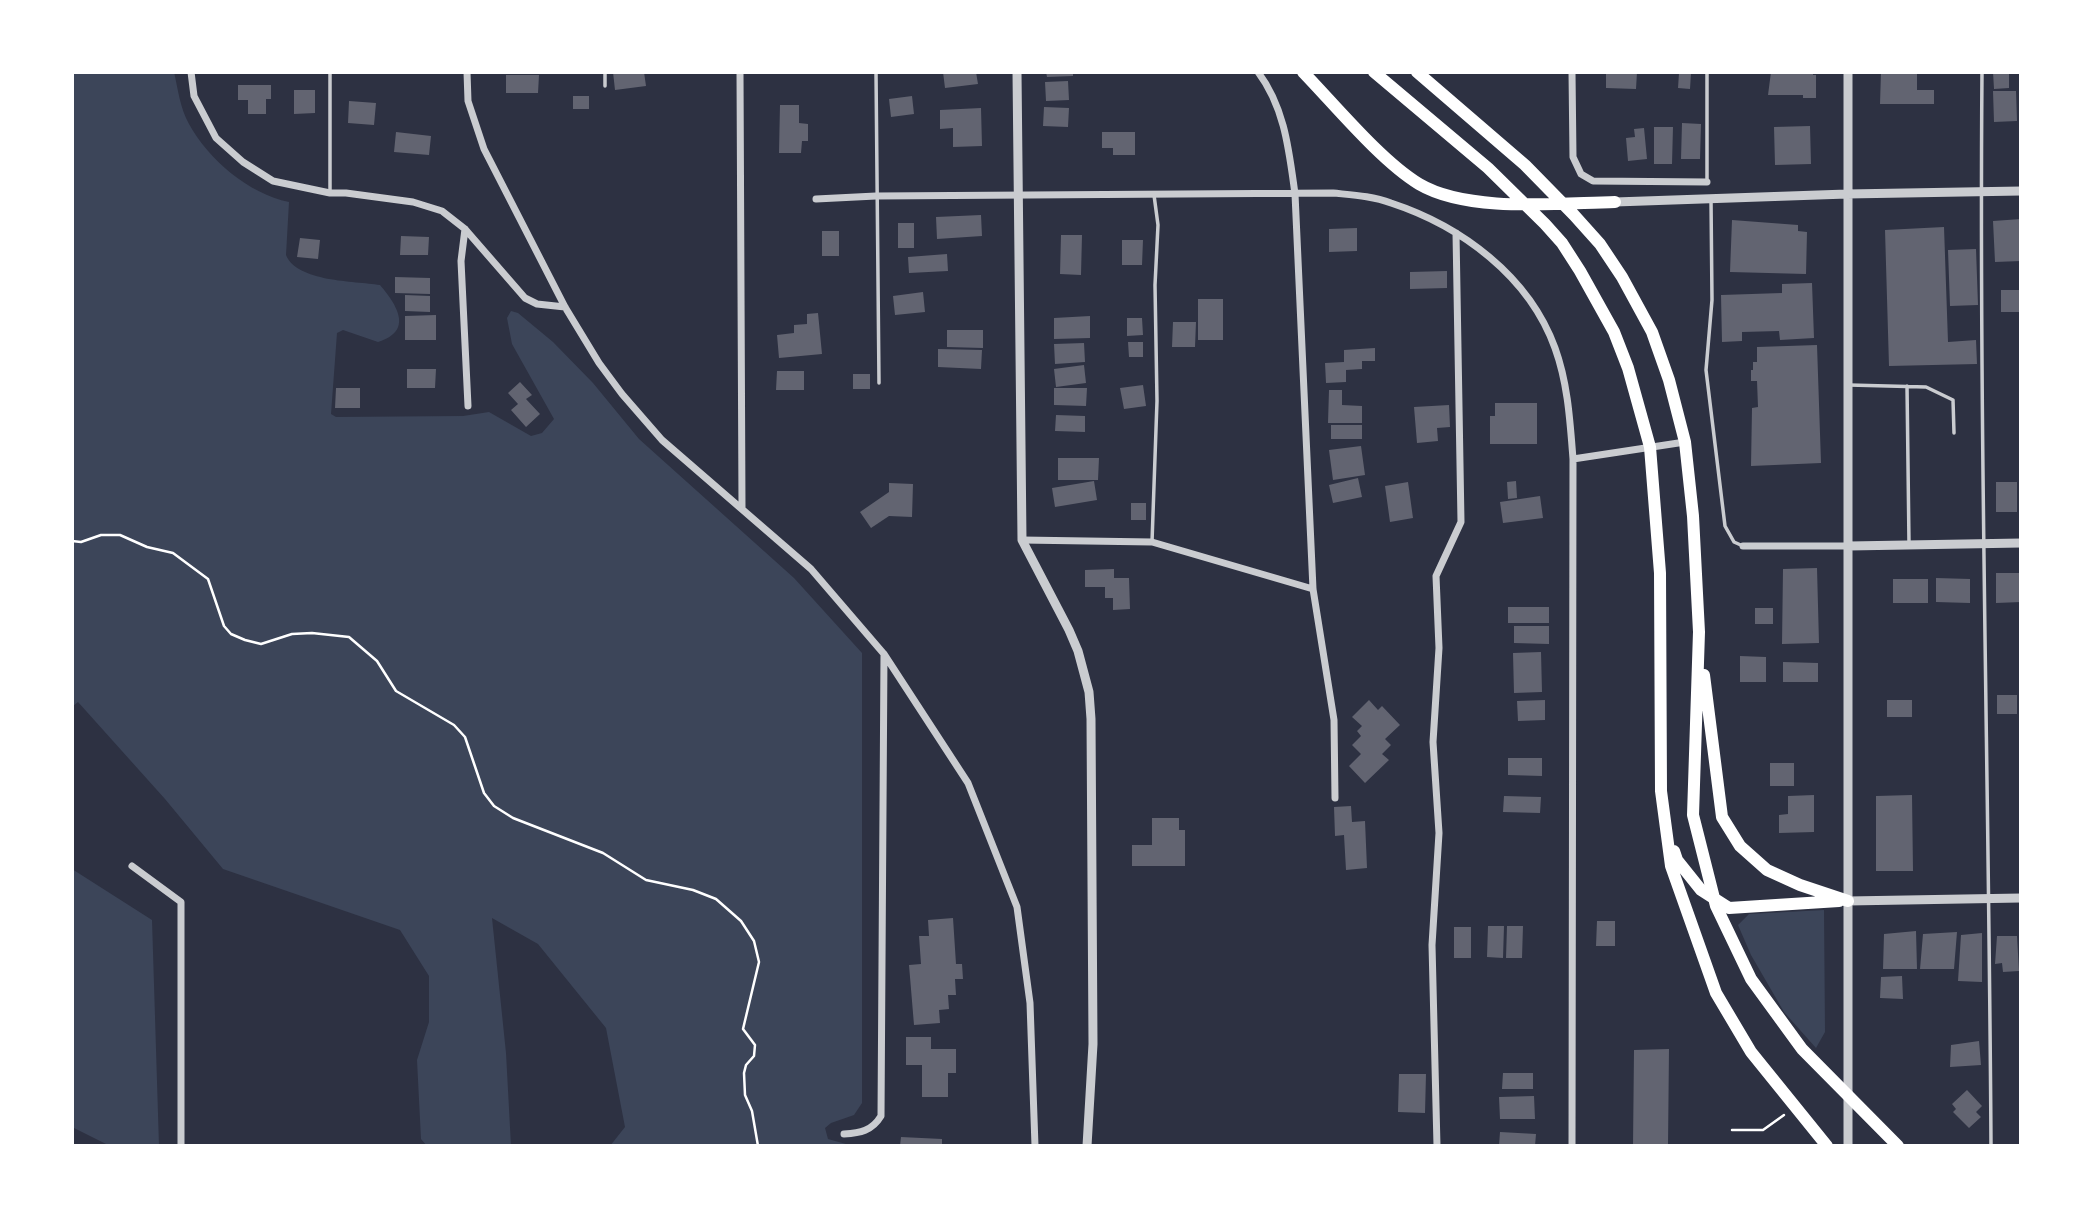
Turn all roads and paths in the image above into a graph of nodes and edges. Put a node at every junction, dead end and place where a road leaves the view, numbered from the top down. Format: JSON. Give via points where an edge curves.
{"nodes":[{"id":1,"x":191,"y":72,"type":"edge"},
{"id":2,"x":330,"y":72,"type":"edge"},
{"id":3,"x":467,"y":72,"type":"edge"},
{"id":4,"x":606,"y":72,"type":"edge"},
{"id":5,"x":740,"y":72,"type":"edge"},
{"id":6,"x":876,"y":72,"type":"edge"},
{"id":7,"x":1017,"y":72,"type":"edge"},
{"id":8,"x":1258,"y":72,"type":"edge"},
{"id":9,"x":1303,"y":72,"type":"edge"},
{"id":10,"x":1374,"y":72,"type":"edge"},
{"id":11,"x":1417,"y":72,"type":"edge"},
{"id":12,"x":1572,"y":72,"type":"edge"},
{"id":13,"x":1707,"y":72,"type":"edge"},
{"id":14,"x":1848,"y":72,"type":"edge"},
{"id":15,"x":1982,"y":72,"type":"edge"},
{"id":16,"x":606,"y":86,"type":"dead end"},
{"id":17,"x":1707,"y":182,"type":"joint"},
{"id":18,"x":1981,"y":191,"type":"junction"},
{"id":19,"x":2021,"y":191,"type":"edge"},
{"id":20,"x":330,"y":193,"type":"junction"},
{"id":21,"x":1295,"y":194,"type":"junction"},
{"id":22,"x":1847,"y":194,"type":"junction"},
{"id":23,"x":1017,"y":195,"type":"junction"},
{"id":24,"x":1154,"y":195,"type":"junction"},
{"id":25,"x":876,"y":196,"type":"junction"},
{"id":26,"x":1711,"y":198,"type":"junction"},
{"id":27,"x":816,"y":199,"type":"dead end"},
{"id":28,"x":1615,"y":202,"type":"joint"},
{"id":29,"x":465,"y":229,"type":"junction"},
{"id":30,"x":1456,"y":233,"type":"junction"},
{"id":31,"x":565,"y":307,"type":"junction"},
{"id":32,"x":879,"y":383,"type":"dead end"},
{"id":33,"x":1847,"y":385,"type":"junction"},
{"id":34,"x":1907,"y":386,"type":"junction"},
{"id":35,"x":468,"y":406,"type":"dead end"},
{"id":36,"x":1954,"y":433,"type":"dead end"},
{"id":37,"x":1685,"y":442,"type":"junction"},
{"id":38,"x":1650,"y":447,"type":"junction"},
{"id":39,"x":1573,"y":459,"type":"junction"},
{"id":40,"x":742,"y":508,"type":"junction"},
{"id":41,"x":1022,"y":540,"type":"junction"},
{"id":42,"x":72,"y":541,"type":"edge"},
{"id":43,"x":1152,"y":541,"type":"junction"},
{"id":44,"x":2021,"y":543,"type":"edge"},
{"id":45,"x":1983,"y":544,"type":"junction"},
{"id":46,"x":1909,"y":545,"type":"junction"},
{"id":47,"x":1743,"y":546,"type":"joint"},
{"id":48,"x":1849,"y":546,"type":"junction"},
{"id":49,"x":1313,"y":589,"type":"junction"},
{"id":50,"x":1699,"y":632,"type":"junction"},
{"id":51,"x":884,"y":654,"type":"junction"},
{"id":52,"x":1335,"y":798,"type":"dead end"},
{"id":53,"x":1665,"y":828,"type":"junction"},
{"id":54,"x":132,"y":866,"type":"dead end"},
{"id":55,"x":1990,"y":898,"type":"junction"},
{"id":56,"x":2021,"y":898,"type":"edge"},
{"id":57,"x":1715,"y":901,"type":"junction"},
{"id":58,"x":1848,"y":901,"type":"junction"},
{"id":59,"x":1849,"y":1098,"type":"junction"},
{"id":60,"x":1784,"y":1115,"type":"dead end"},
{"id":61,"x":1732,"y":1130,"type":"dead end"},
{"id":62,"x":844,"y":1134,"type":"dead end"},
{"id":63,"x":181,"y":1146,"type":"edge"},
{"id":64,"x":758,"y":1146,"type":"edge"},
{"id":65,"x":1035,"y":1146,"type":"edge"},
{"id":66,"x":1087,"y":1146,"type":"edge"},
{"id":67,"x":1437,"y":1146,"type":"edge"},
{"id":68,"x":1572,"y":1146,"type":"edge"},
{"id":69,"x":1827,"y":1146,"type":"edge"},
{"id":70,"x":1849,"y":1146,"type":"edge"},
{"id":71,"x":1898,"y":1146,"type":"edge"},
{"id":72,"x":1991,"y":1146,"type":"edge"}],
"edges":[{"from":1,"to":20,"type":"street","via":[[194,96],[216,138],[243,162],[273,181]]},
{"from":2,"to":20,"type":"lane"},
{"from":3,"to":31,"type":"street","via":[[468,101],[484,149]]},
{"from":4,"to":16,"type":"lane"},
{"from":5,"to":40,"type":"street"},
{"from":6,"to":25,"type":"lane"},
{"from":7,"to":23,"type":"street"},
{"from":8,"to":21,"type":"street","via":[[1282,117]]},
{"from":9,"to":28,"type":"highway","via":[[1376,148],[1420,184],[1445,195],[1482,201]]},
{"from":10,"to":38,"type":"highway","via":[[1475,156],[1562,243],[1614,332]]},
{"from":11,"to":37,"type":"highway","via":[[1513,154],[1600,244],[1652,332]]},
{"from":12,"to":17,"type":"street","via":[[1573,157],[1581,174],[1593,181]]},
{"from":13,"to":17,"type":"lane"},
{"from":14,"to":22,"type":"street"},
{"from":15,"to":18,"type":"lane"},
{"from":18,"to":19,"type":"street"},
{"from":18,"to":22,"type":"street"},
{"from":18,"to":45,"type":"lane"},
{"from":20,"to":29,"type":"street","via":[[413,202],[442,211]]},
{"from":21,"to":24,"type":"street"},
{"from":21,"to":30,"type":"street","via":[[1333,193],[1389,202]]},
{"from":21,"to":49,"type":"street"},
{"from":22,"to":26,"type":"street"},
{"from":22,"to":33,"type":"street"},
{"from":23,"to":24,"type":"street"},
{"from":23,"to":25,"type":"street"},
{"from":23,"to":41,"type":"street"},
{"from":24,"to":43,"type":"lane","via":[[1157,401]]},
{"from":25,"to":27,"type":"street"},
{"from":25,"to":32,"type":"lane"},
{"from":26,"to":28,"type":"street"},
{"from":26,"to":47,"type":"lane","via":[[1712,300],[1706,370],[1725,526],[1734,542]]},
{"from":29,"to":31,"type":"street","via":[[525,298]]},
{"from":29,"to":35,"type":"street","via":[[461,261]]},
{"from":30,"to":39,"type":"street","via":[[1514,281],[1541,320],[1564,378]]},
{"from":30,"to":67,"type":"street","via":[[1461,522],[1436,576],[1439,648],[1433,742],[1439,833],[1432,945]]},
{"from":31,"to":40,"type":"street","via":[[599,363],[662,440]]},
{"from":33,"to":34,"type":"lane"},
{"from":33,"to":48,"type":"street"},
{"from":34,"to":36,"type":"lane","via":[[1926,387],[1953,400]]},
{"from":34,"to":46,"type":"lane"},
{"from":37,"to":38,"type":"street"},
{"from":37,"to":50,"type":"highway"},
{"from":38,"to":39,"type":"street"},
{"from":38,"to":53,"type":"highway","via":[[1660,573]]},
{"from":39,"to":68,"type":"street"},
{"from":40,"to":51,"type":"street","via":[[811,569]]},
{"from":41,"to":43,"type":"street"},
{"from":41,"to":66,"type":"street","via":[[1069,630],[1089,692],[1093,1044]]},
{"from":42,"to":64,"type":"path","via":[[120,535],[173,553],[208,579],[224,626],[245,640],[261,644],[312,633],[349,637],[377,660],[396,691],[454,725],[465,737],[484,793],[495,806],[513,818],[603,853],[646,880],[716,899],[741,921],[754,941],[759,962],[743,1029],[755,1045],[744,1073]]},
{"from":43,"to":49,"type":"street"},
{"from":44,"to":45,"type":"street"},
{"from":45,"to":46,"type":"street"},
{"from":45,"to":55,"type":"lane"},
{"from":46,"to":48,"type":"street"},
{"from":47,"to":48,"type":"street"},
{"from":48,"to":58,"type":"street"},
{"from":49,"to":52,"type":"street","via":[[1334,720]]},
{"from":50,"to":57,"type":"highway","via":[[1693,815]]},
{"from":50,"to":58,"type":"highway","via":[[1722,817],[1740,846],[1767,870]]},
{"from":51,"to":62,"type":"street","via":[[881,1116],[867,1130]]},
{"from":51,"to":65,"type":"street","via":[[968,783],[1017,907],[1031,1003]]},
{"from":53,"to":57,"type":"highway","via":[[1677,860]]},
{"from":53,"to":69,"type":"highway","via":[[1671,866],[1716,993],[1751,1052]]},
{"from":54,"to":63,"type":"street","via":[[181,902]]},
{"from":55,"to":56,"type":"street"},
{"from":55,"to":58,"type":"street"},
{"from":55,"to":72,"type":"lane"},
{"from":57,"to":58,"type":"highway","via":[[1729,908]]},
{"from":57,"to":59,"type":"highway","via":[[1751,979],[1802,1049]]},
{"from":58,"to":59,"type":"street"},
{"from":59,"to":70,"type":"street"},
{"from":59,"to":71,"type":"highway"},
{"from":60,"to":61,"type":"path","via":[[1763,1130]]}]}
